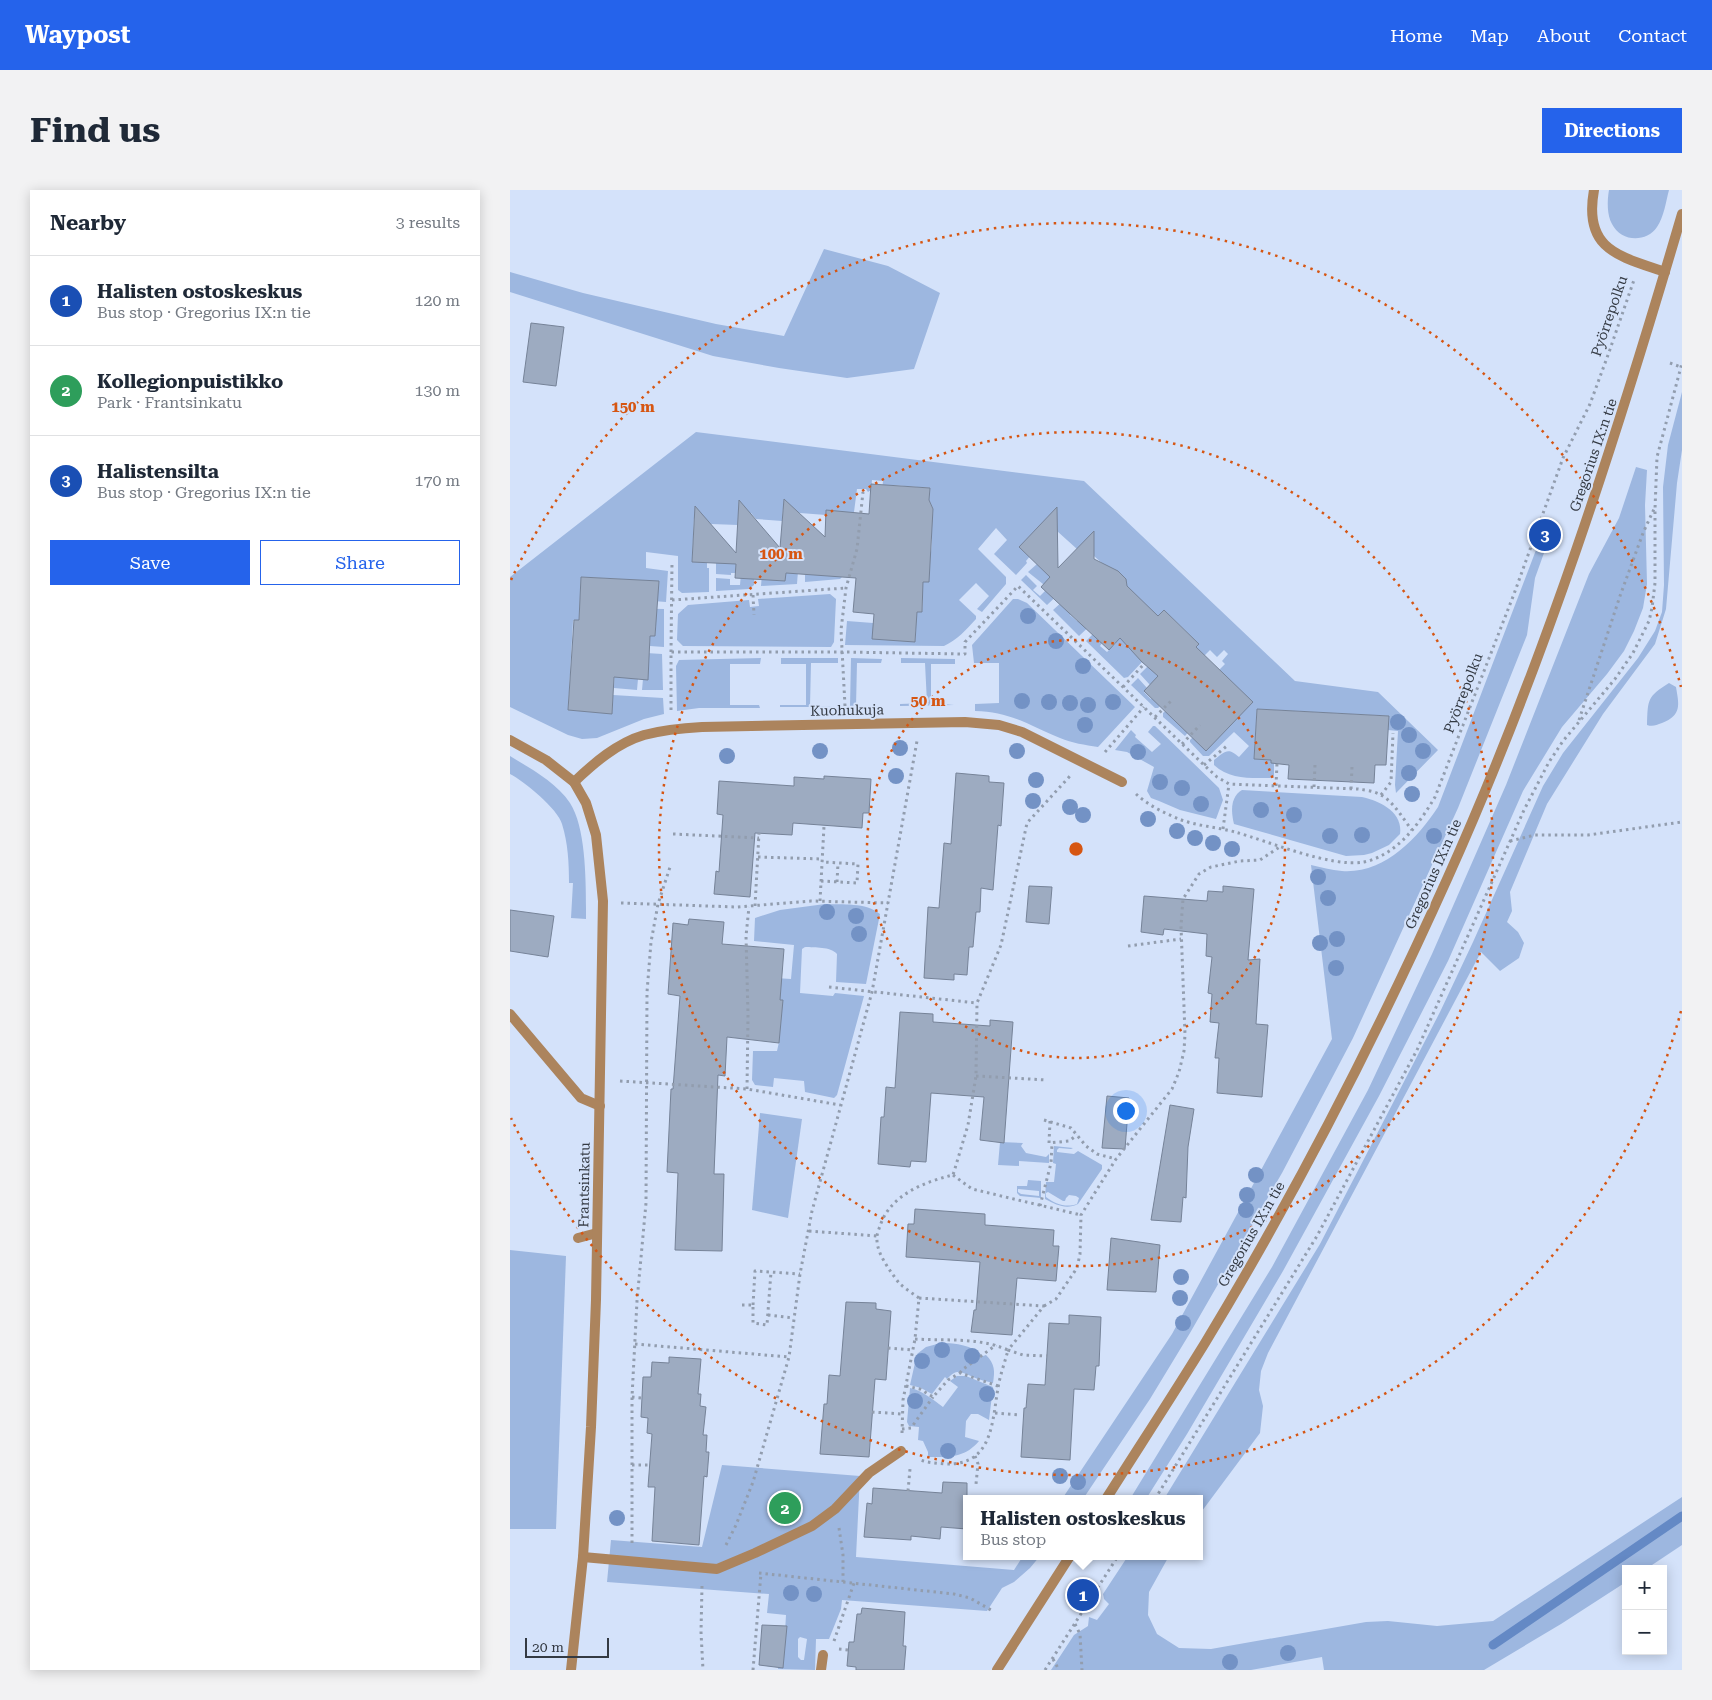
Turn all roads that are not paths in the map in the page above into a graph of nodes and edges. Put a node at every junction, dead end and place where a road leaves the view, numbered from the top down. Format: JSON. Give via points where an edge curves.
{"nodes":[{"id":1,"x":1594,"y":190,"type":"edge"},
{"id":2,"x":1682,"y":214,"type":"edge"},
{"id":3,"x":1665,"y":272,"type":"junction"},
{"id":4,"x":510,"y":740,"type":"edge"},
{"id":5,"x":574,"y":782,"type":"junction"},
{"id":6,"x":1122,"y":782,"type":"road end"},
{"id":7,"x":510,"y":1014,"type":"edge"},
{"id":8,"x":600,"y":1106,"type":"junction"},
{"id":9,"x":597,"y":1233,"type":"junction"},
{"id":10,"x":578,"y":1238,"type":"dead end"},
{"id":11,"x":901,"y":1450,"type":"road end"},
{"id":12,"x":1109,"y":1495,"type":"edge"},
{"id":13,"x":583,"y":1557,"type":"junction"},
{"id":14,"x":1067,"y":1560,"type":"edge"},
{"id":15,"x":823,"y":1656,"type":"road end"},
{"id":16,"x":571,"y":1670,"type":"edge"},
{"id":17,"x":821,"y":1670,"type":"edge"},
{"id":18,"x":997,"y":1670,"type":"edge"}],
"edges":[{"from":1,"to":3,"type":"street","via":[[1593,220],[1607,248]]},
{"from":2,"to":3,"type":"street","name":"Gregorius IX:n tie"},
{"from":3,"to":12,"type":"street","name":"Gregorius IX:n tie","via":[[1613,441],[1551,618],[1511,726],[1449,874],[1327,1128],[1205,1343]]},
{"from":4,"to":5,"type":"street","name":"Frantsinkatu","via":[[546,760]]},
{"from":5,"to":6,"type":"street","name":"Kuohukuja","via":[[626,742],[672,730],[965,722],[999,725],[1022,732]]},
{"from":5,"to":8,"type":"street","name":"Frantsinkatu","via":[[586,803],[596,835],[603,902]]},
{"from":7,"to":8,"type":"street","via":[[581,1098]]},
{"from":8,"to":9,"type":"street","name":"Frantsinkatu"},
{"from":9,"to":10,"type":"street"},
{"from":9,"to":13,"type":"street","name":"Frantsinkatu","via":[[592,1427]]},
{"from":11,"to":13,"type":"street","via":[[869,1473],[812,1526],[717,1569]]},
{"from":13,"to":16,"type":"street","name":"Frantsinkatu"},
{"from":14,"to":18,"type":"street"},
{"from":15,"to":17,"type":"street"}]}
